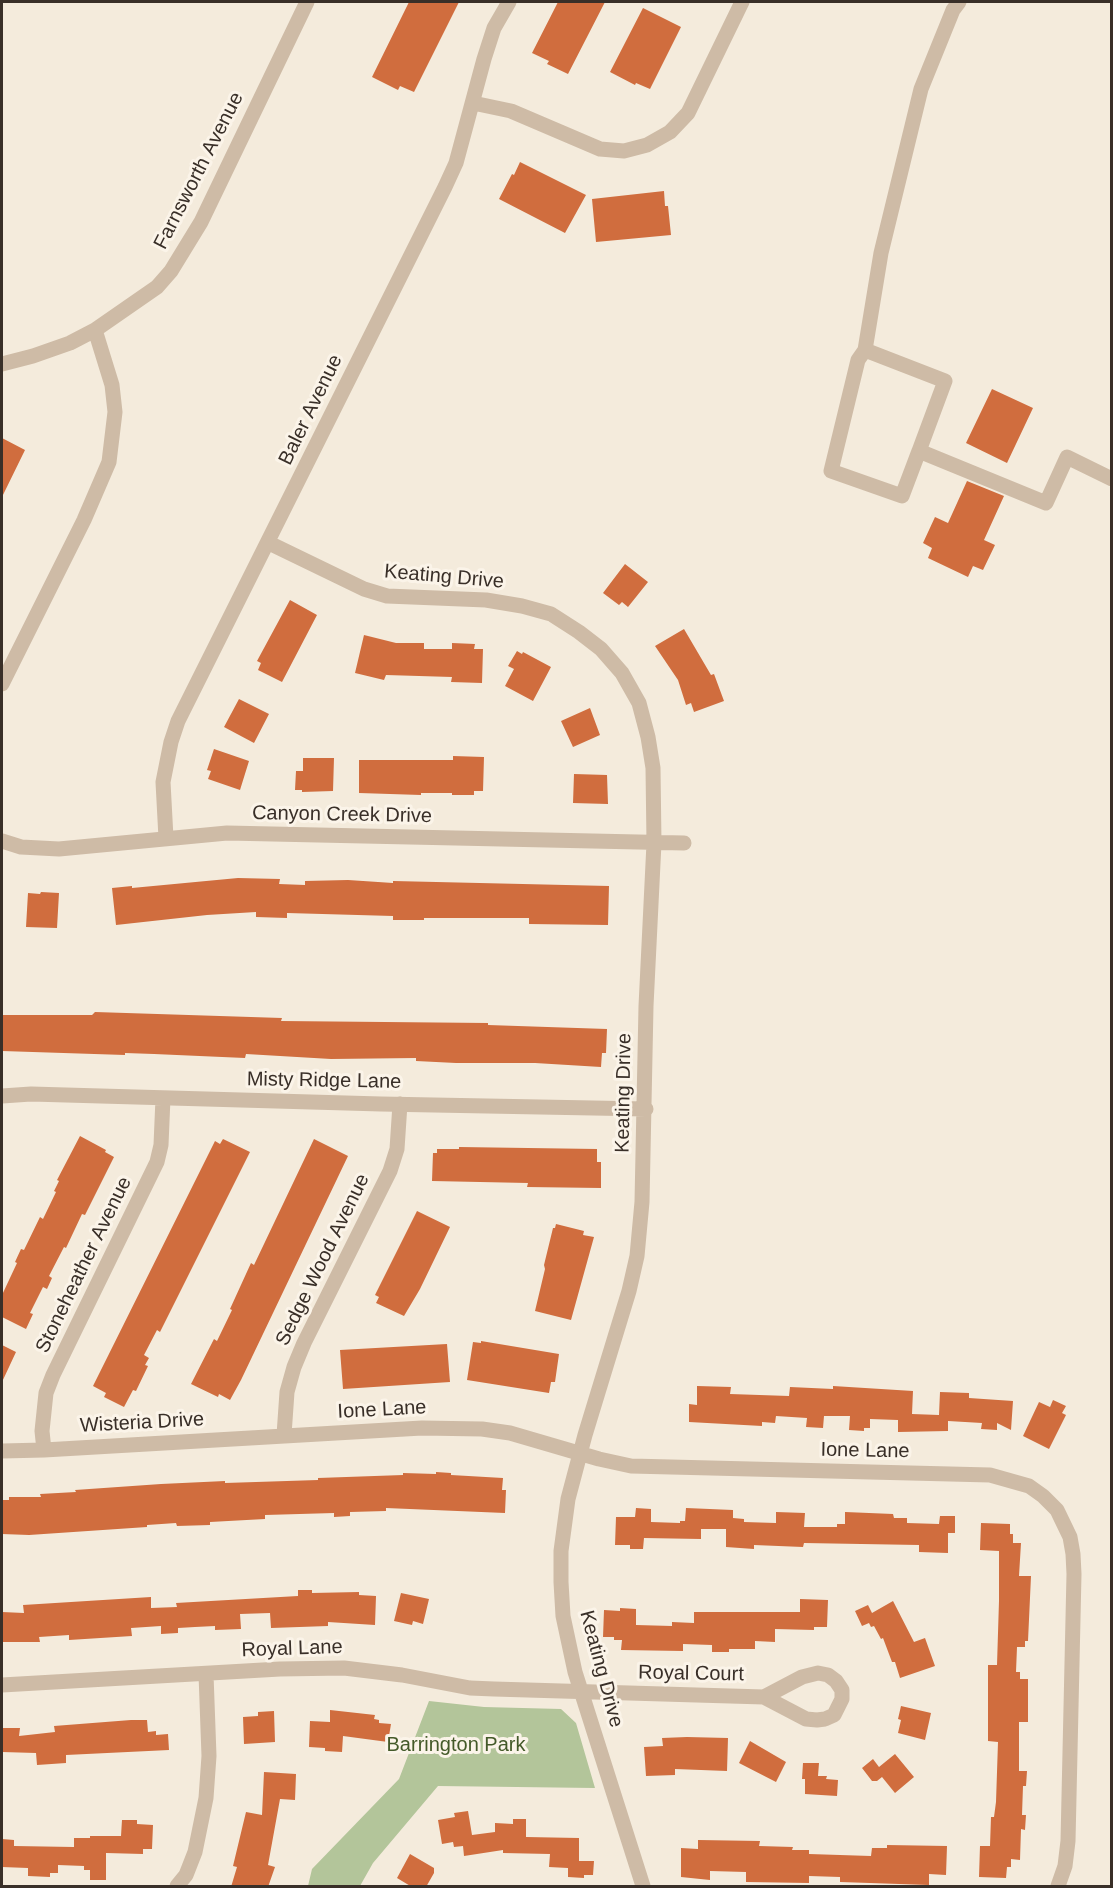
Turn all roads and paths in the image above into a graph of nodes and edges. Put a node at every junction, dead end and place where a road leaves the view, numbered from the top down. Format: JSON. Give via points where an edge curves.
{"nodes":[{"id":1,"x":307,"y":2,"type":"edge"},
{"id":2,"x":509,"y":2,"type":"edge"},
{"id":3,"x":742,"y":2,"type":"edge"},
{"id":4,"x":959,"y":2,"type":"edge"},
{"id":5,"x":472,"y":103,"type":"junction"},
{"id":6,"x":95,"y":330,"type":"junction"},
{"id":7,"x":865,"y":350,"type":"junction"},
{"id":8,"x":2,"y":364,"type":"edge"},
{"id":9,"x":919,"y":451,"type":"junction"},
{"id":10,"x":1112,"y":479,"type":"edge"},
{"id":11,"x":269,"y":543,"type":"junction"},
{"id":12,"x":2,"y":684,"type":"edge"},
{"id":13,"x":165,"y":838,"type":"junction"},
{"id":14,"x":2,"y":841,"type":"edge"},
{"id":15,"x":654,"y":843,"type":"junction"},
{"id":16,"x":684,"y":843,"type":"dead end"},
{"id":17,"x":2,"y":1096,"type":"edge"},
{"id":18,"x":163,"y":1098,"type":"junction"},
{"id":19,"x":400,"y":1104,"type":"junction"},
{"id":20,"x":646,"y":1109,"type":"junction"},
{"id":21,"x":284,"y":1435,"type":"junction"},
{"id":22,"x":2,"y":1450,"type":"edge"},
{"id":23,"x":44,"y":1450,"type":"junction"},
{"id":24,"x":580,"y":1453,"type":"junction"},
{"id":25,"x":206,"y":1674,"type":"junction"},
{"id":26,"x":2,"y":1685,"type":"edge"},
{"id":27,"x":582,"y":1692,"type":"junction"},
{"id":28,"x":764,"y":1697,"type":"junction"},
{"id":29,"x":177,"y":1887,"type":"edge"},
{"id":30,"x":643,"y":1887,"type":"edge"},
{"id":31,"x":1058,"y":1887,"type":"edge"}],
"edges":[{"from":1,"to":6,"type":"street","name":"Farnsworth Avenue","via":[[201,222],[178,261],[157,287]]},
{"from":2,"to":5,"type":"street","name":"Baler Avenue","via":[[494,28]]},
{"from":3,"to":5,"type":"street","via":[[687,113],[670,132],[647,146],[624,151],[600,148],[511,111]]},
{"from":4,"to":7,"type":"street","via":[[921,89],[881,253]]},
{"from":5,"to":11,"type":"street","name":"Baler Avenue","via":[[456,163],[445,187]]},
{"from":6,"to":8,"type":"street","name":"Farnsworth Avenue","via":[[70,343]]},
{"from":6,"to":12,"type":"street","via":[[112,385],[115,412],[109,462]]},
{"from":7,"to":9,"type":"street","via":[[945,381]]},
{"from":7,"to":9,"type":"street","via":[[858,360],[831,471],[902,496]]},
{"from":9,"to":10,"type":"street","via":[[1046,503],[1067,457]]},
{"from":11,"to":13,"type":"street","name":"Baler Avenue","via":[[178,721],[163,782]]},
{"from":11,"to":15,"type":"street","name":"Keating Drive","via":[[364,589],[387,596],[486,600],[551,614],[601,649],[622,673],[639,703],[653,768]]},
{"from":13,"to":14,"type":"street","name":"Canyon Creek Drive","via":[[58,849],[21,847]]},
{"from":13,"to":15,"type":"street","name":"Canyon Creek Drive","via":[[227,833]]},
{"from":15,"to":16,"type":"street","name":"Canyon Creek Drive"},
{"from":15,"to":20,"type":"street","name":"Keating Drive","via":[[646,1006]]},
{"from":17,"to":18,"type":"street","name":"Misty Ridge Lane"},
{"from":18,"to":19,"type":"street","name":"Misty Ridge Lane"},
{"from":18,"to":23,"type":"street","name":"Stoneheather Avenue","via":[[157,1162],[46,1393]]},
{"from":19,"to":20,"type":"street","name":"Misty Ridge Lane"},
{"from":19,"to":21,"type":"street","name":"Sedge Wood Avenue","via":[[397,1149],[390,1171],[294,1367],[287,1392]]},
{"from":20,"to":24,"type":"street","name":"Keating Drive","via":[[637,1256]]},
{"from":21,"to":23,"type":"street","name":"Wisteria Drive"},
{"from":21,"to":24,"type":"street","name":"Ione Lane","via":[[482,1429]]},
{"from":22,"to":23,"type":"street","name":"Wisteria Drive"},
{"from":24,"to":27,"type":"street","name":"Keating Drive","via":[[563,1527],[561,1582],[568,1647]]},
{"from":24,"to":31,"type":"street","name":"Ione Lane","via":[[614,1463],[650,1467],[990,1475],[1029,1486],[1043,1496],[1064,1522],[1074,1574],[1068,1841]]},
{"from":25,"to":26,"type":"street","name":"Royal Lane"},
{"from":25,"to":27,"type":"street","name":"Royal Lane","via":[[344,1668],[470,1688]]},
{"from":25,"to":29,"type":"street","via":[[206,1797],[195,1851]]},
{"from":27,"to":28,"type":"street","name":"Royal Court"},
{"from":27,"to":30,"type":"street","name":"Keating Drive"},
{"from":28,"to":28,"type":"street","name":"Royal Court","via":[[806,1719],[817,1720],[834,1715],[843,1699],[836,1681],[818,1673]]}]}
